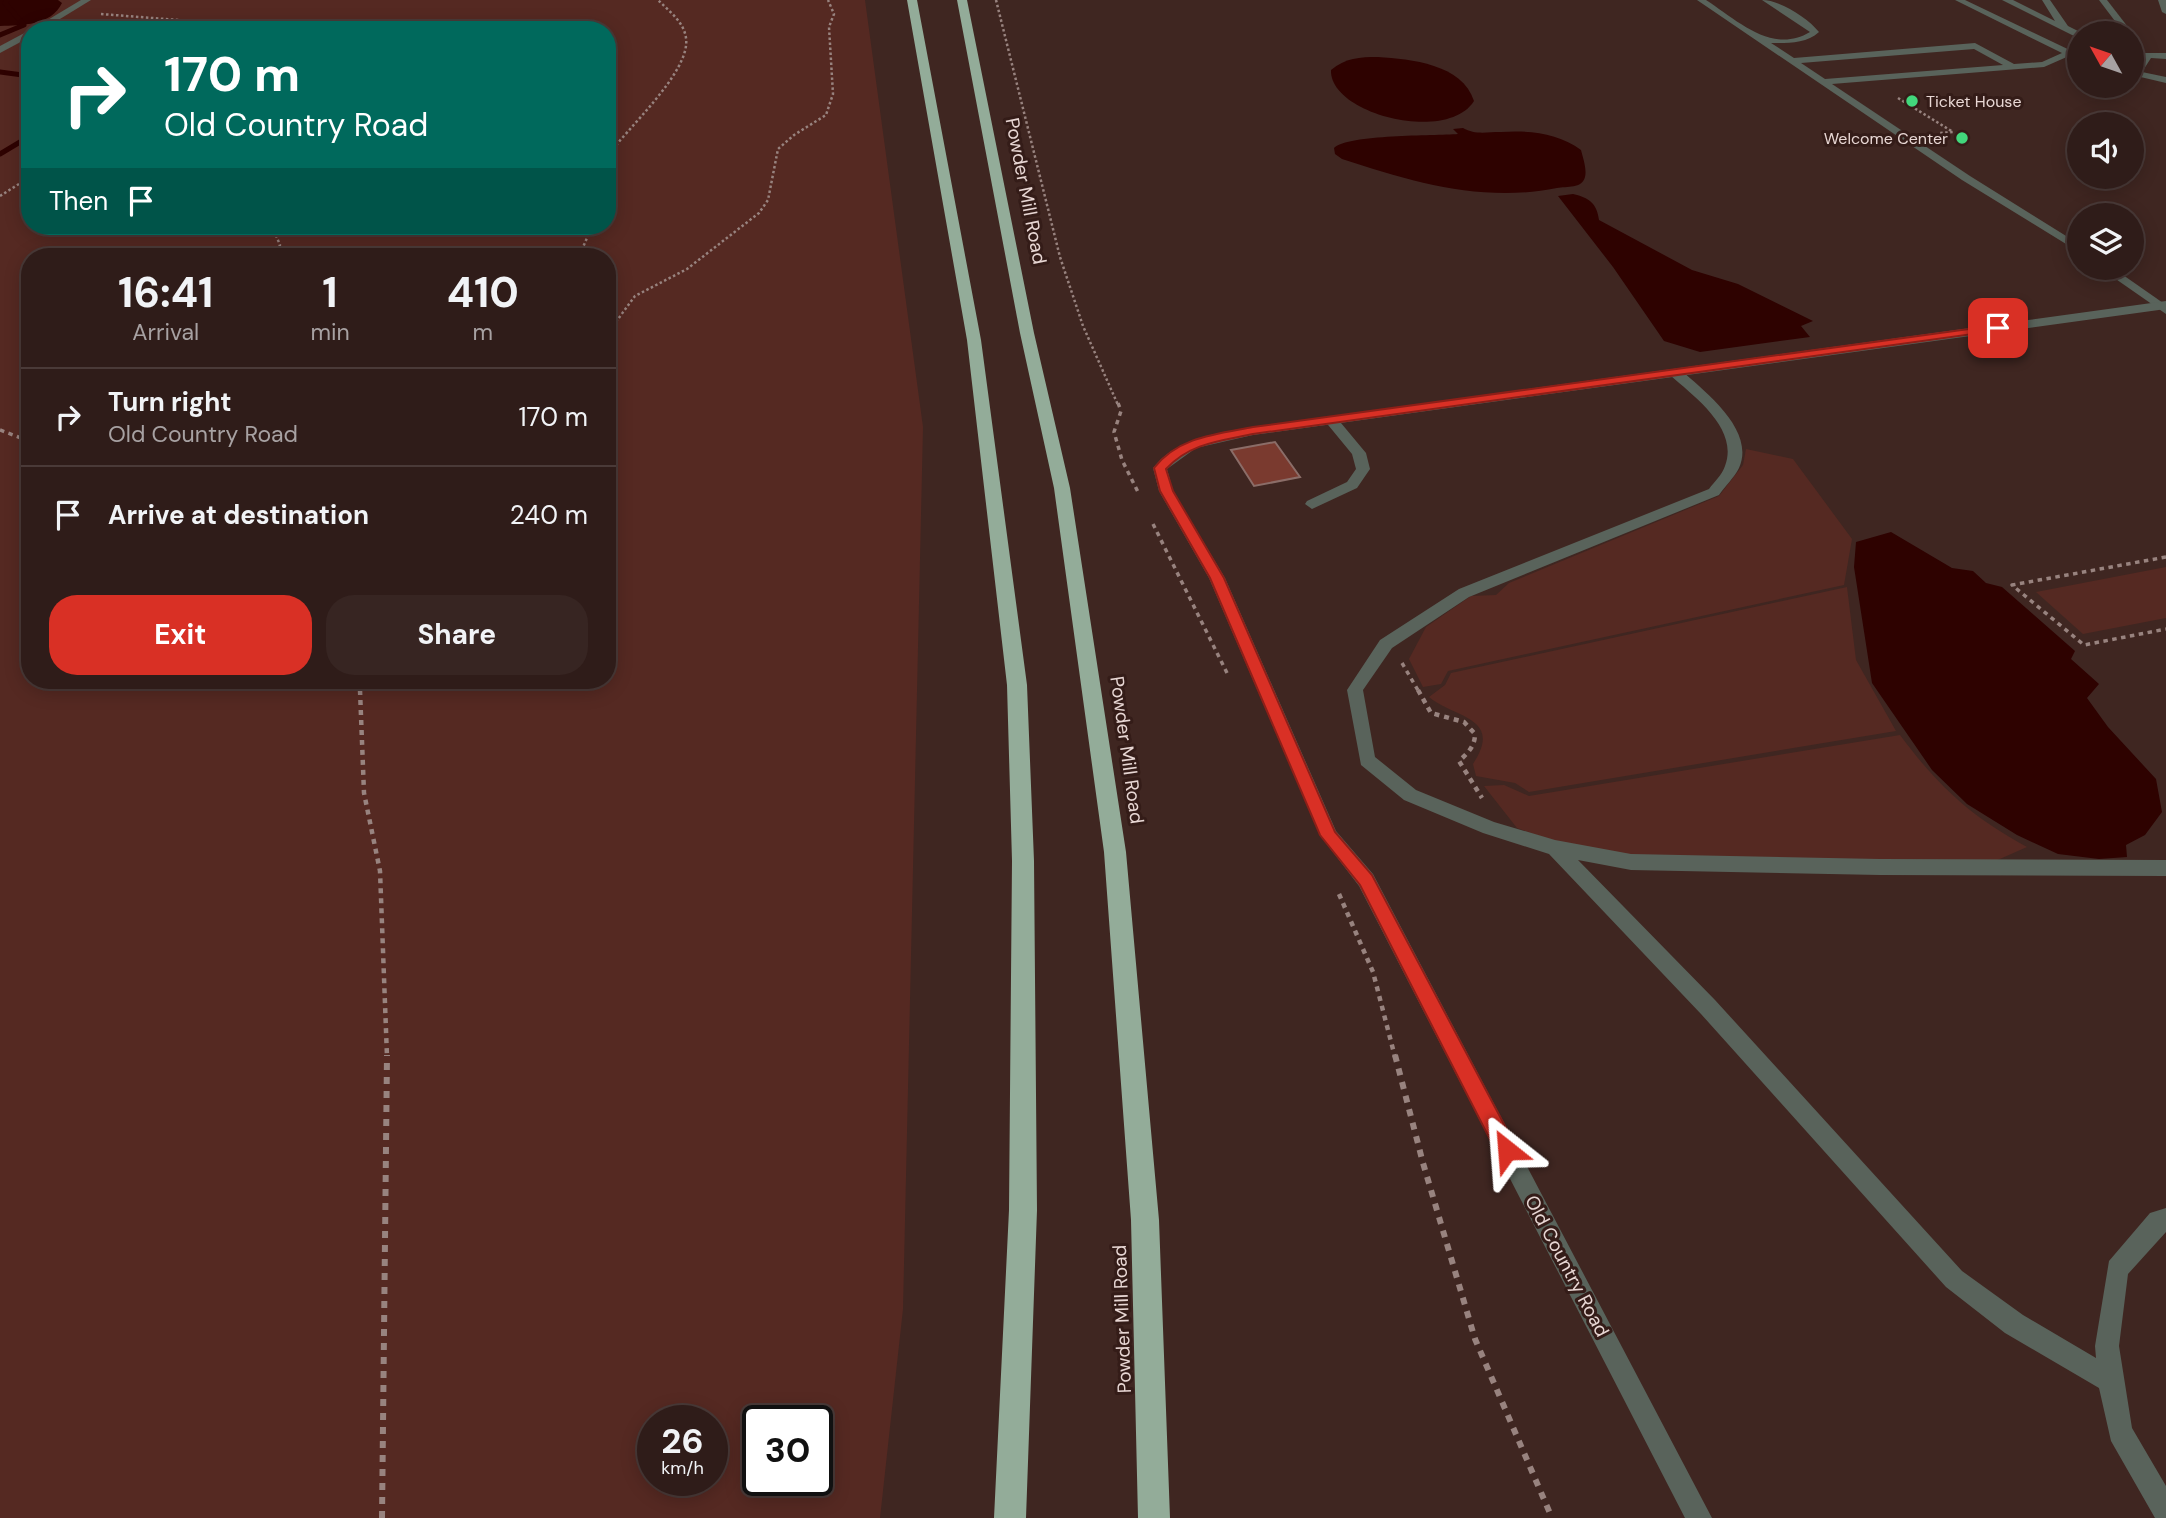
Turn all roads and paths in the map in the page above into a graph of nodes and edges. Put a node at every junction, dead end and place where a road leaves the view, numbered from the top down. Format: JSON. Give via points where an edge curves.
{"nodes":[{"id":1,"x":87,"y":0,"type":"edge"},
{"id":2,"x":658,"y":0,"type":"edge"},
{"id":3,"x":828,"y":0,"type":"edge"},
{"id":4,"x":912,"y":0,"type":"edge"},
{"id":5,"x":962,"y":0,"type":"edge"},
{"id":6,"x":1701,"y":0,"type":"edge"},
{"id":7,"x":1766,"y":0,"type":"edge"},
{"id":8,"x":1959,"y":0,"type":"edge"},
{"id":9,"x":2006,"y":0,"type":"edge"},
{"id":10,"x":2046,"y":0,"type":"edge"},
{"id":11,"x":2103,"y":0,"type":"edge"},
{"id":12,"x":2162,"y":0,"type":"edge"},
{"id":13,"x":73,"y":7,"type":"junction"},
{"id":14,"x":2166,"y":12,"type":"edge"},
{"id":15,"x":50,"y":21,"type":"edge"},
{"id":16,"x":185,"y":21,"type":"edge"},
{"id":17,"x":2119,"y":21,"type":"edge"},
{"id":18,"x":2066,"y":30,"type":"joint"},
{"id":19,"x":21,"y":38,"type":"edge"},
{"id":20,"x":1763,"y":41,"type":"junction"},
{"id":21,"x":0,"y":50,"type":"edge"},
{"id":22,"x":2144,"y":51,"type":"edge"},
{"id":23,"x":2067,"y":52,"type":"edge"},
{"id":24,"x":2067,"y":54,"type":"edge"},
{"id":25,"x":2166,"y":56,"type":"edge"},
{"id":26,"x":1793,"y":61,"type":"junction"},
{"id":27,"x":2011,"y":66,"type":"junction"},
{"id":28,"x":2144,"y":74,"type":"edge"},
{"id":29,"x":2166,"y":80,"type":"edge"},
{"id":30,"x":1823,"y":82,"type":"junction"},
{"id":31,"x":616,"y":144,"type":"edge"},
{"id":32,"x":21,"y":183,"type":"edge"},
{"id":33,"x":0,"y":196,"type":"edge"},
{"id":34,"x":2067,"y":241,"type":"edge"},
{"id":35,"x":2124,"y":280,"type":"edge"},
{"id":36,"x":2164,"y":307,"type":"edge"},
{"id":37,"x":616,"y":322,"type":"edge"},
{"id":38,"x":1676,"y":373,"type":"junction"},
{"id":39,"x":1331,"y":420,"type":"junction"},
{"id":40,"x":1,"y":433,"type":"edge"},
{"id":41,"x":21,"y":438,"type":"edge"},
{"id":42,"x":1312,"y":504,"type":"dead end"},
{"id":43,"x":2166,"y":557,"type":"edge"},
{"id":44,"x":2166,"y":629,"type":"edge"},
{"id":45,"x":1399,"y":635,"type":"junction"},
{"id":46,"x":360,"y":689,"type":"edge"},
{"id":47,"x":1514,"y":836,"type":"junction"},
{"id":48,"x":1555,"y":848,"type":"junction"},
{"id":49,"x":2166,"y":868,"type":"edge"},
{"id":50,"x":2166,"y":1220,"type":"edge"},
{"id":51,"x":2110,"y":1380,"type":"junction"},
{"id":52,"x":2166,"y":1512,"type":"edge"},
{"id":53,"x":382,"y":1518,"type":"edge"},
{"id":54,"x":1010,"y":1518,"type":"edge"},
{"id":55,"x":1154,"y":1518,"type":"edge"},
{"id":56,"x":1699,"y":1518,"type":"edge"}],
"edges":[{"from":1,"to":13,"type":"street"},
{"from":2,"to":31,"type":"path","via":[[679,21],[686,52],[651,108]]},
{"from":3,"to":37,"type":"path","via":[[834,13],[829,27],[833,94],[826,115],[778,149],[768,200],[759,213],[687,269],[635,296]]},
{"from":4,"to":54,"type":"highway","via":[[974,340],[1017,685],[1023,861],[1023,1210]]},
{"from":5,"to":55,"type":"highway","name":"Powder Mill Road","via":[[1062,488],[1115,852],[1145,1220]]},
{"from":6,"to":20,"type":"street"},
{"from":7,"to":20,"type":"street","via":[[1815,32],[1801,39]]},
{"from":8,"to":23,"type":"street"},
{"from":9,"to":18,"type":"street"},
{"from":10,"to":18,"type":"street"},
{"from":11,"to":17,"type":"street"},
{"from":12,"to":14,"type":"street"},
{"from":13,"to":15,"type":"street"},
{"from":13,"to":16,"type":"path","via":[[103,15]]},
{"from":19,"to":21,"type":"street"},
{"from":20,"to":26,"type":"street"},
{"from":22,"to":25,"type":"street"},
{"from":24,"to":27,"type":"street","via":[[2044,64]]},
{"from":26,"to":27,"type":"street","via":[[1975,46]]},
{"from":26,"to":30,"type":"street"},
{"from":27,"to":30,"type":"street"},
{"from":28,"to":29,"type":"street"},
{"from":30,"to":34,"type":"street"},
{"from":32,"to":33,"type":"path"},
{"from":35,"to":36,"type":"street"},
{"from":36,"to":38,"type":"street","name":"Old Country Road"},
{"from":38,"to":39,"type":"street","name":"Old Country Road"},
{"from":38,"to":45,"type":"street","via":[[1721,417],[1734,442],[1733,466],[1714,492],[1464,593]]},
{"from":39,"to":42,"type":"street","via":[[1359,453],[1363,469],[1352,485]]},
{"from":39,"to":56,"type":"street","name":"Old Country Road","via":[[1196,442],[1174,453],[1160,468],[1166,491],[1217,578],[1329,835],[1366,880]]},
{"from":40,"to":41,"type":"path"},
{"from":43,"to":44,"type":"path","via":[[2012,584],[2084,645]]},
{"from":45,"to":47,"type":"path","via":[[1400,659],[1431,713],[1470,723],[1475,736],[1472,751],[1459,761]]},
{"from":45,"to":47,"type":"street","via":[[1386,643],[1355,690],[1367,760],[1410,795]]},
{"from":46,"to":53,"type":"path","via":[[364,793],[380,871],[387,1017]]},
{"from":47,"to":48,"type":"street"},
{"from":48,"to":49,"type":"street","via":[[1631,862]]},
{"from":48,"to":51,"type":"street","via":[[1708,1007],[1954,1279],[2014,1324]]},
{"from":50,"to":51,"type":"street","via":[[2158,1221],[2117,1269],[2107,1346]]},
{"from":51,"to":52,"type":"street","via":[[2120,1432]]}]}
